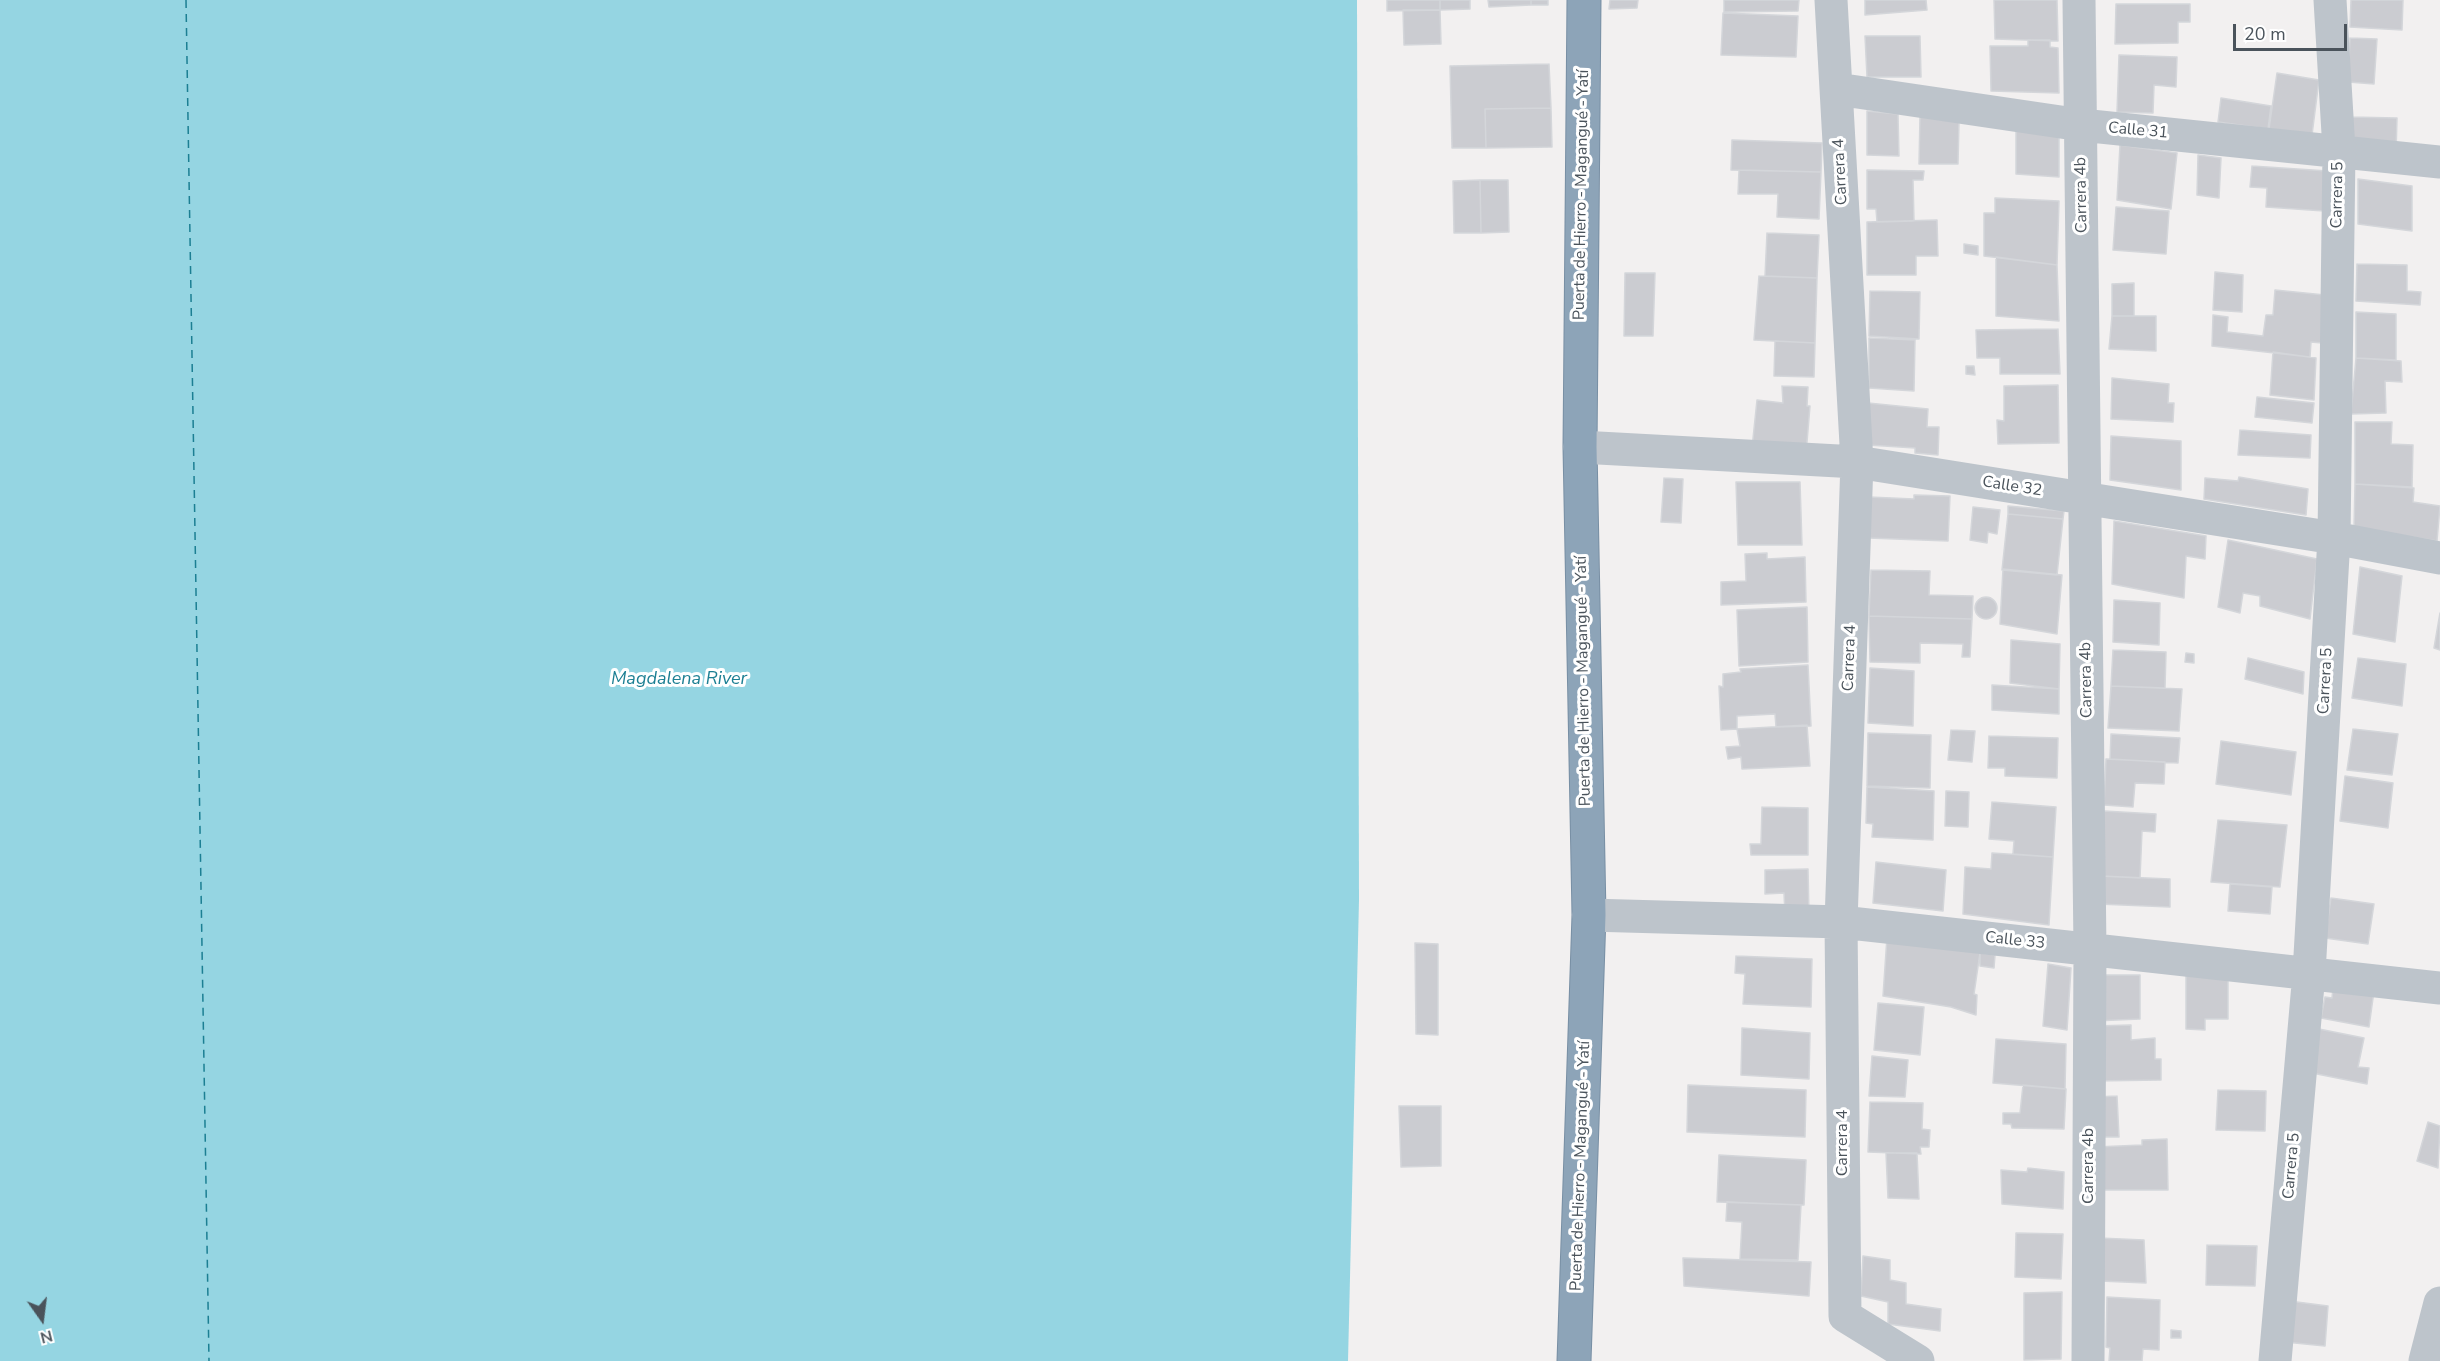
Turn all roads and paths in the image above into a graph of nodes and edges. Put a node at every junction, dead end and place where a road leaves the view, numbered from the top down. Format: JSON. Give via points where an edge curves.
{"nodes":[{"id":1,"x":1584,"y":0,"type":"edge"},
{"id":2,"x":1831,"y":0,"type":"edge"},
{"id":3,"x":2079,"y":0,"type":"edge"},
{"id":4,"x":2330,"y":0,"type":"edge"},
{"id":5,"x":1837,"y":89,"type":"junction"},
{"id":6,"x":2081,"y":126,"type":"junction"},
{"id":7,"x":2339,"y":150,"type":"junction"},
{"id":8,"x":2440,"y":162,"type":"edge"},
{"id":9,"x":1580,"y":447,"type":"junction"},
{"id":10,"x":1857,"y":462,"type":"junction"},
{"id":11,"x":2085,"y":498,"type":"junction"},
{"id":12,"x":2334,"y":538,"type":"junction"},
{"id":13,"x":2440,"y":558,"type":"edge"},
{"id":14,"x":1589,"y":915,"type":"junction"},
{"id":15,"x":1841,"y":922,"type":"junction"},
{"id":16,"x":2090,"y":949,"type":"junction"},
{"id":17,"x":2309,"y":973,"type":"junction"},
{"id":18,"x":2440,"y":988,"type":"edge"},
{"id":19,"x":2440,"y":1303,"type":"edge"},
{"id":20,"x":1574,"y":1361,"type":"edge"},
{"id":21,"x":1918,"y":1361,"type":"edge"},
{"id":22,"x":2088,"y":1361,"type":"edge"},
{"id":23,"x":2275,"y":1361,"type":"edge"},
{"id":24,"x":2425,"y":1361,"type":"edge"}],
"edges":[{"from":1,"to":9,"type":"highway","name":"Puerta de Hierro - Magangué - Yatí"},
{"from":2,"to":5,"type":"street","name":"Carrera 4"},
{"from":3,"to":6,"type":"street","name":"Carrera 4b"},
{"from":4,"to":7,"type":"street","name":"Carrera 5"},
{"from":5,"to":6,"type":"street","name":"Calle 31"},
{"from":5,"to":10,"type":"street","name":"Carrera 4"},
{"from":6,"to":7,"type":"street","name":"Calle 31"},
{"from":6,"to":11,"type":"street","name":"Carrera 4b"},
{"from":7,"to":8,"type":"street","name":"Calle 31"},
{"from":7,"to":12,"type":"street","name":"Carrera 5"},
{"from":9,"to":10,"type":"street","name":"Calle 32"},
{"from":9,"to":14,"type":"highway","name":"Puerta de Hierro - Magangué - Yatí"},
{"from":10,"to":11,"type":"street","name":"Calle 32"},
{"from":10,"to":15,"type":"street","name":"Carrera 4"},
{"from":11,"to":12,"type":"street","name":"Calle 32"},
{"from":11,"to":16,"type":"street","name":"Carrera 4b"},
{"from":12,"to":13,"type":"street","name":"Calle 32"},
{"from":12,"to":17,"type":"street","name":"Carrera 5"},
{"from":14,"to":15,"type":"street","name":"Calle 33"},
{"from":14,"to":20,"type":"highway","name":"Puerta de Hierro - Magangué - Yatí"},
{"from":15,"to":16,"type":"street","name":"Calle 33"},
{"from":15,"to":21,"type":"street","name":"Carrera 4","via":[[1845,1316]]},
{"from":16,"to":17,"type":"street","name":"Calle 33"},
{"from":16,"to":22,"type":"street","name":"Carrera 4b"},
{"from":17,"to":18,"type":"street","name":"Calle 33"},
{"from":17,"to":23,"type":"street","name":"Carrera 5"},
{"from":19,"to":24,"type":"street"}]}
